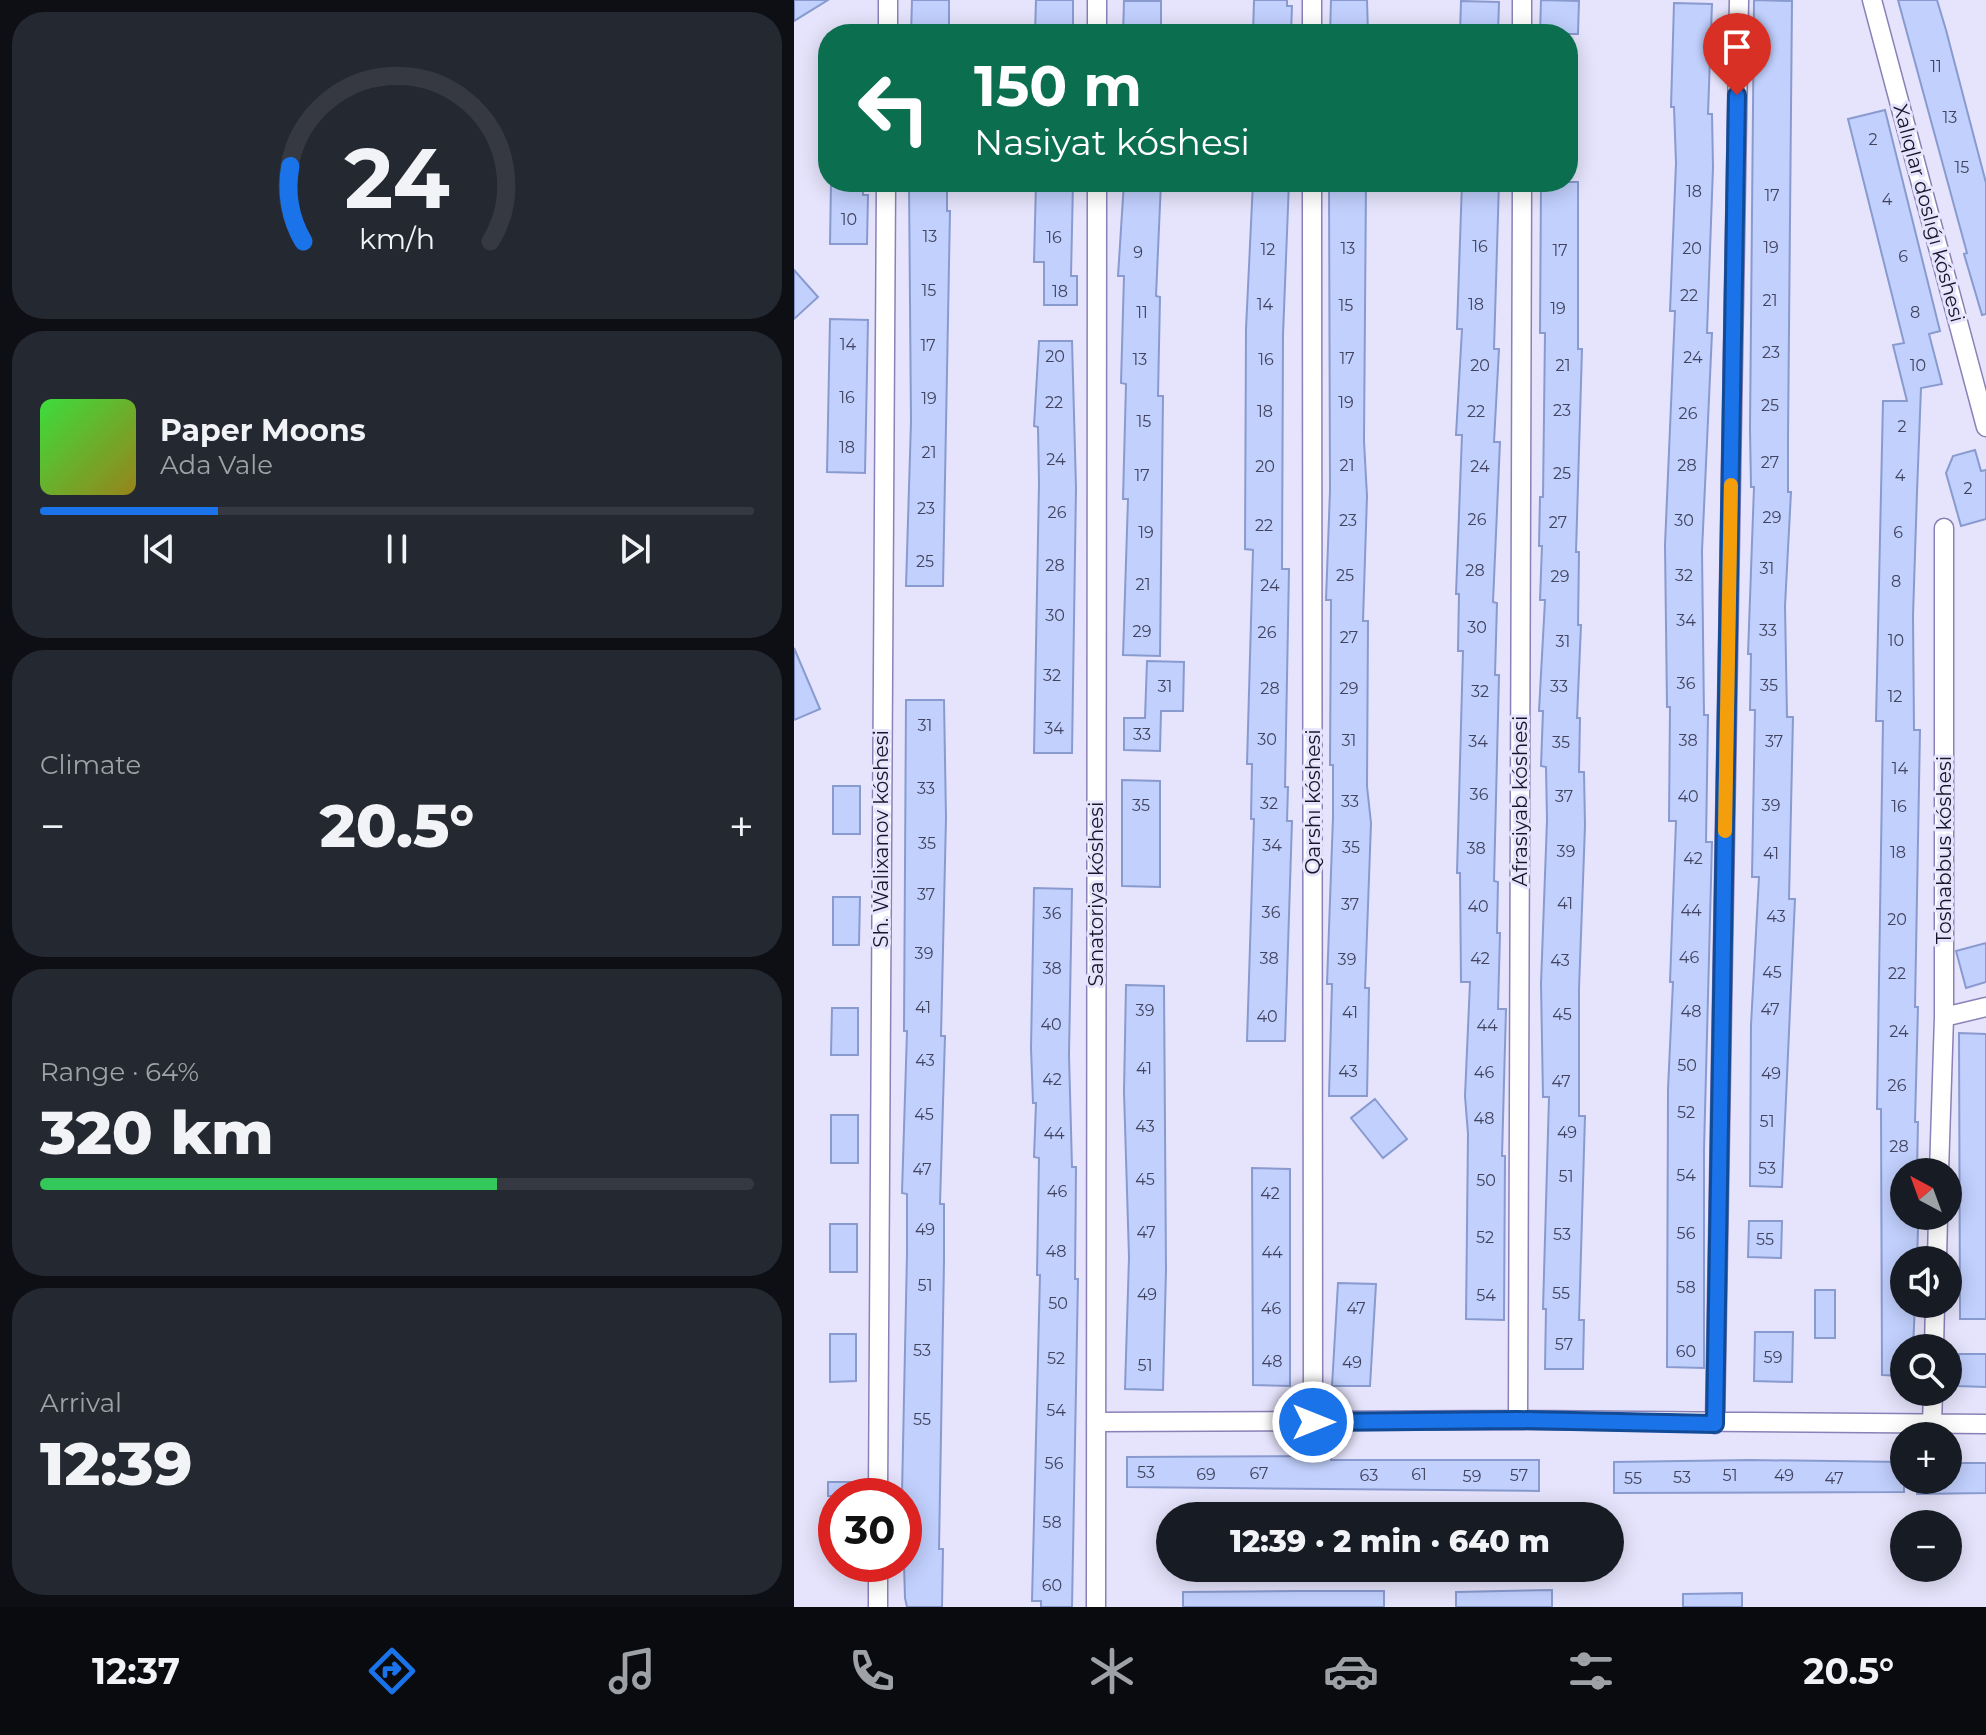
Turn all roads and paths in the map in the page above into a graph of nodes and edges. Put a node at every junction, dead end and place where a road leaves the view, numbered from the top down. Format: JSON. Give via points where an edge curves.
{"nodes":[{"id":1,"x":888,"y":0,"type":"edge"},
{"id":2,"x":1097,"y":0,"type":"edge"},
{"id":3,"x":1312,"y":0,"type":"edge"},
{"id":4,"x":1522,"y":0,"type":"edge"},
{"id":5,"x":1739,"y":0,"type":"edge"},
{"id":6,"x":1872,"y":0,"type":"edge"},
{"id":7,"x":888,"y":24,"type":"edge"},
{"id":8,"x":1097,"y":24,"type":"edge"},
{"id":9,"x":1312,"y":24,"type":"edge"},
{"id":10,"x":1522,"y":24,"type":"edge"},
{"id":11,"x":886,"y":192,"type":"edge"},
{"id":12,"x":1097,"y":192,"type":"edge"},
{"id":13,"x":1312,"y":192,"type":"edge"},
{"id":14,"x":1522,"y":192,"type":"edge"},
{"id":15,"x":1986,"y":427,"type":"edge"},
{"id":16,"x":1944,"y":528,"type":"dead end"},
{"id":17,"x":1986,"y":1007,"type":"edge"},
{"id":18,"x":1944,"y":1017,"type":"junction"},
{"id":19,"x":1939,"y":1158,"type":"edge"},
{"id":20,"x":1518,"y":1420,"type":"junction"},
{"id":21,"x":1096,"y":1422,"type":"junction"},
{"id":22,"x":1313,"y":1422,"type":"junction"},
{"id":23,"x":1715,"y":1424,"type":"junction"},
{"id":24,"x":1890,"y":1424,"type":"edge"},
{"id":25,"x":1962,"y":1424,"type":"edge"},
{"id":26,"x":1986,"y":1424,"type":"edge"},
{"id":27,"x":878,"y":1478,"type":"edge"},
{"id":28,"x":878,"y":1582,"type":"edge"},
{"id":29,"x":878,"y":1607,"type":"edge"},
{"id":30,"x":1096,"y":1607,"type":"edge"}],
"edges":[{"from":1,"to":7,"type":"street"},
{"from":2,"to":8,"type":"street"},
{"from":3,"to":9,"type":"street"},
{"from":4,"to":10,"type":"street"},
{"from":5,"to":23,"type":"street"},
{"from":6,"to":15,"type":"street","name":"Xalıqlar doslıǵı kóshesi"},
{"from":11,"to":27,"type":"street","name":"Sh. Walixanov kóshesi"},
{"from":12,"to":21,"type":"street","name":"Sanatoriya kóshesi"},
{"from":13,"to":22,"type":"street","name":"Qarshı kóshesi"},
{"from":14,"to":20,"type":"street","name":"Afrasiyab kóshesi"},
{"from":16,"to":18,"type":"street","name":"Toshabbus kóshesi"},
{"from":17,"to":18,"type":"street"},
{"from":18,"to":19,"type":"street","name":"Toshabbus kóshesi"},
{"from":20,"to":22,"type":"street"},
{"from":20,"to":23,"type":"street"},
{"from":21,"to":22,"type":"street"},
{"from":21,"to":30,"type":"street","name":"Sanatoriya kóshesi"},
{"from":23,"to":24,"type":"street"},
{"from":25,"to":26,"type":"street"},
{"from":28,"to":29,"type":"street"}]}
